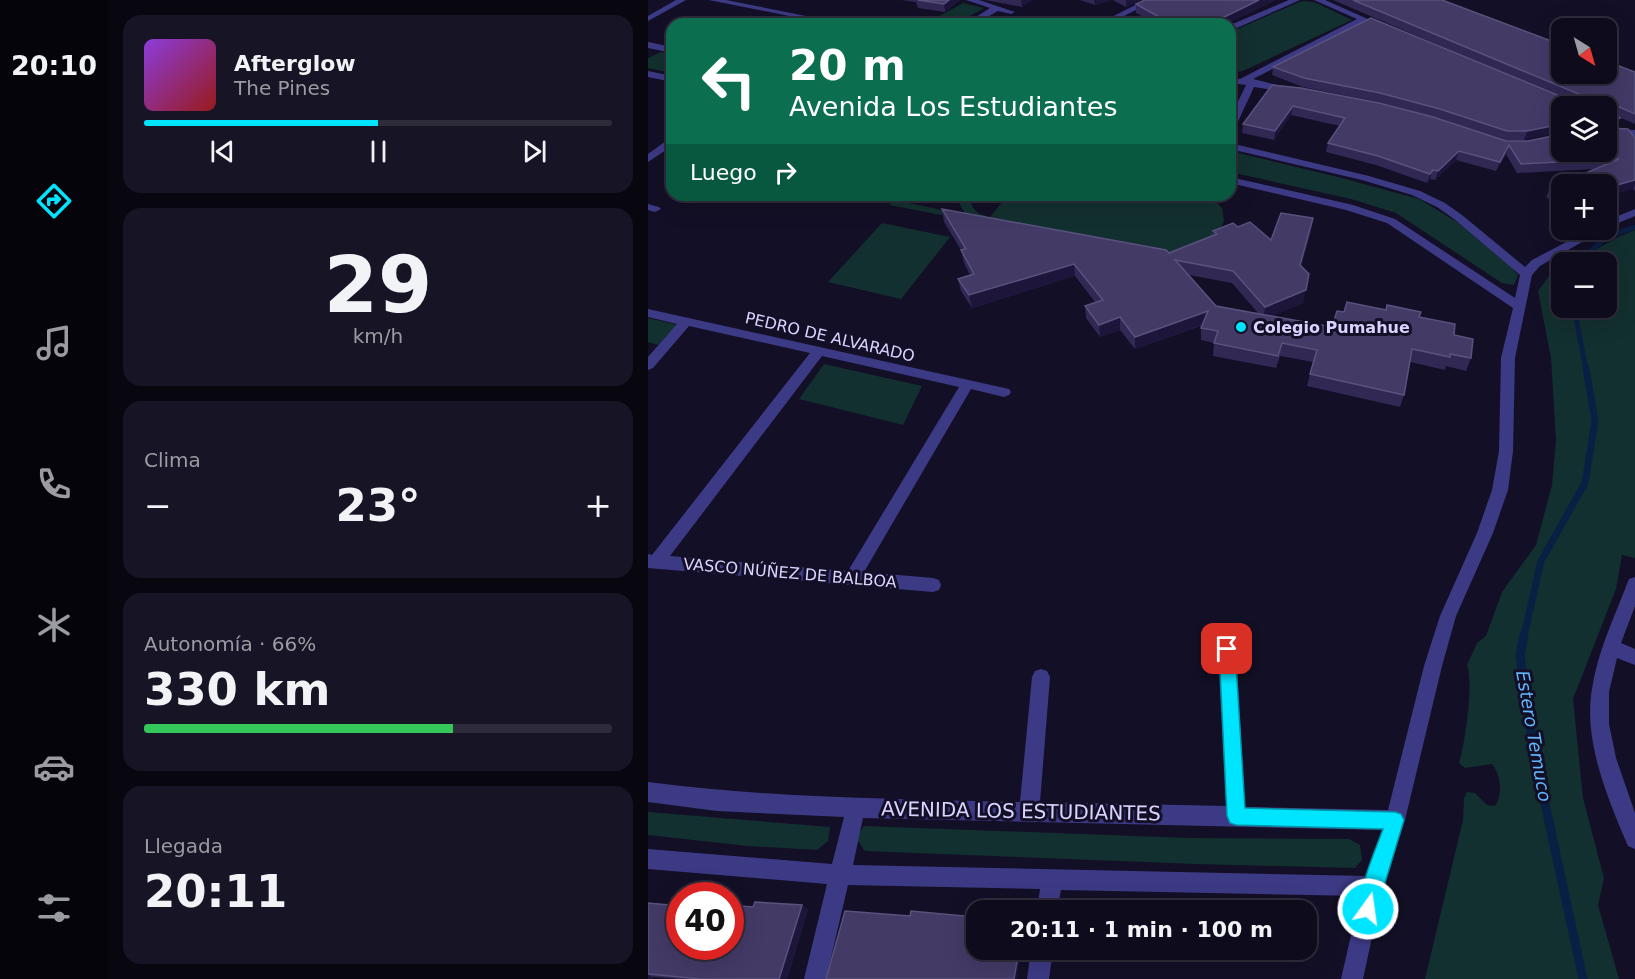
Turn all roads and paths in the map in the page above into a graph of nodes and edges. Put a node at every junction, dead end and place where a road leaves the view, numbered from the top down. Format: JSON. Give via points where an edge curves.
{"nodes":[{"id":1,"x":664,"y":0,"type":"edge"},
{"id":2,"x":682,"y":0,"type":"edge"},
{"id":3,"x":713,"y":0,"type":"edge"},
{"id":4,"x":970,"y":0,"type":"edge"},
{"id":5,"x":1133,"y":0,"type":"edge"},
{"id":6,"x":1296,"y":0,"type":"edge"},
{"id":7,"x":1318,"y":0,"type":"edge"},
{"id":8,"x":1148,"y":1,"type":"edge"},
{"id":9,"x":997,"y":8,"type":"junction"},
{"id":10,"x":1011,"y":12,"type":"dead end"},
{"id":11,"x":649,"y":15,"type":"edge"},
{"id":12,"x":810,"y":18,"type":"edge"},
{"id":13,"x":980,"y":18,"type":"edge"},
{"id":14,"x":1114,"y":18,"type":"edge"},
{"id":15,"x":1364,"y":19,"type":"junction"},
{"id":16,"x":1236,"y":25,"type":"edge"},
{"id":17,"x":1396,"y":33,"type":"edge"},
{"id":18,"x":653,"y":46,"type":"edge"},
{"id":19,"x":648,"y":53,"type":"edge"},
{"id":20,"x":648,"y":74,"type":"edge"},
{"id":21,"x":666,"y":78,"type":"edge"},
{"id":22,"x":1236,"y":81,"type":"edge"},
{"id":23,"x":1248,"y":82,"type":"junction"},
{"id":24,"x":1308,"y":93,"type":"edge"},
{"id":25,"x":1236,"y":113,"type":"edge"},
{"id":26,"x":1617,"y":126,"type":"edge"},
{"id":27,"x":1632,"y":132,"type":"edge"},
{"id":28,"x":666,"y":146,"type":"edge"},
{"id":29,"x":1236,"y":147,"type":"edge"},
{"id":30,"x":648,"y":159,"type":"edge"},
{"id":31,"x":1236,"y":181,"type":"edge"},
{"id":32,"x":1635,"y":212,"type":"edge"},
{"id":33,"x":1617,"y":220,"type":"edge"},
{"id":34,"x":1579,"y":240,"type":"edge"},
{"id":35,"x":1526,"y":274,"type":"junction"},
{"id":36,"x":1519,"y":306,"type":"junction"},
{"id":37,"x":648,"y":313,"type":"edge"},
{"id":38,"x":687,"y":321,"type":"junction"},
{"id":39,"x":818,"y":352,"type":"junction"},
{"id":40,"x":648,"y":365,"type":"edge"},
{"id":41,"x":967,"y":384,"type":"junction"},
{"id":42,"x":1004,"y":392,"type":"dead end"},
{"id":43,"x":652,"y":562,"type":"edge"},
{"id":44,"x":852,"y":578,"type":"junction"},
{"id":45,"x":1635,"y":584,"type":"edge"},
{"id":46,"x":933,"y":585,"type":"dead end"},
{"id":47,"x":1613,"y":648,"type":"junction"},
{"id":48,"x":1227,"y":649,"type":"dead end"},
{"id":49,"x":1635,"y":657,"type":"edge"},
{"id":50,"x":1041,"y":677,"type":"dead end"},
{"id":51,"x":648,"y":792,"type":"edge"},
{"id":52,"x":856,"y":808,"type":"junction"},
{"id":53,"x":1029,"y":812,"type":"junction"},
{"id":54,"x":1236,"y":816,"type":"junction"},
{"id":55,"x":1395,"y":820,"type":"junction"},
{"id":56,"x":1635,"y":839,"type":"edge"},
{"id":57,"x":648,"y":859,"type":"edge"},
{"id":58,"x":839,"y":875,"type":"junction"},
{"id":59,"x":1052,"y":879,"type":"junction"},
{"id":60,"x":1373,"y":886,"type":"junction"},
{"id":61,"x":1049,"y":900,"type":"edge"},
{"id":62,"x":1041,"y":960,"type":"edge"},
{"id":63,"x":815,"y":979,"type":"edge"},
{"id":64,"x":1038,"y":979,"type":"edge"},
{"id":65,"x":1352,"y":979,"type":"edge"}],
"edges":[{"from":1,"to":11,"type":"street"},
{"from":2,"to":11,"type":"street"},
{"from":3,"to":12,"type":"street"},
{"from":4,"to":9,"type":"street"},
{"from":5,"to":8,"type":"street"},
{"from":6,"to":16,"type":"street"},
{"from":7,"to":15,"type":"street"},
{"from":8,"to":14,"type":"street"},
{"from":9,"to":10,"type":"street"},
{"from":9,"to":13,"type":"street"},
{"from":15,"to":17,"type":"street"},
{"from":15,"to":23,"type":"street"},
{"from":18,"to":19,"type":"street"},
{"from":20,"to":21,"type":"street"},
{"from":22,"to":23,"type":"street"},
{"from":23,"to":24,"type":"street"},
{"from":23,"to":25,"type":"street"},
{"from":26,"to":27,"type":"street"},
{"from":28,"to":30,"type":"street"},
{"from":29,"to":35,"type":"street","via":[[1416,193],[1458,217]]},
{"from":31,"to":36,"type":"street","via":[[1349,207],[1390,221]]},
{"from":32,"to":33,"type":"street"},
{"from":34,"to":35,"type":"street","via":[[1536,263]]},
{"from":35,"to":36,"type":"street"},
{"from":36,"to":55,"type":"street","via":[[1508,358],[1506,451],[1500,490],[1448,616],[1432,666]]},
{"from":37,"to":38,"type":"street","name":"PEDRO DE ALVARADO"},
{"from":38,"to":39,"type":"street","name":"PEDRO DE ALVARADO"},
{"from":38,"to":40,"type":"street"},
{"from":39,"to":41,"type":"street","name":"PEDRO DE ALVARADO"},
{"from":39,"to":43,"type":"street"},
{"from":41,"to":42,"type":"street","name":"PEDRO DE ALVARADO"},
{"from":41,"to":44,"type":"street"},
{"from":43,"to":44,"type":"street","name":"VASCO NÚÑEZ DE BALBOA"},
{"from":44,"to":46,"type":"street","name":"VASCO NÚÑEZ DE BALBOA"},
{"from":45,"to":47,"type":"street"},
{"from":47,"to":49,"type":"street"},
{"from":47,"to":56,"type":"street","via":[[1599,705],[1602,736]]},
{"from":48,"to":54,"type":"street"},
{"from":50,"to":53,"type":"street"},
{"from":51,"to":52,"type":"street","name":"AVENIDA LOS ESTUDIANTES","via":[[717,801]]},
{"from":52,"to":53,"type":"street","name":"AVENIDA LOS ESTUDIANTES"},
{"from":52,"to":58,"type":"street"},
{"from":53,"to":54,"type":"street","name":"AVENIDA LOS ESTUDIANTES"},
{"from":54,"to":55,"type":"street","name":"AVENIDA LOS ESTUDIANTES"},
{"from":55,"to":60,"type":"street"},
{"from":57,"to":58,"type":"street"},
{"from":58,"to":59,"type":"street"},
{"from":58,"to":63,"type":"street"},
{"from":59,"to":60,"type":"street"},
{"from":59,"to":61,"type":"street"},
{"from":60,"to":65,"type":"street"},
{"from":62,"to":64,"type":"street"}]}
